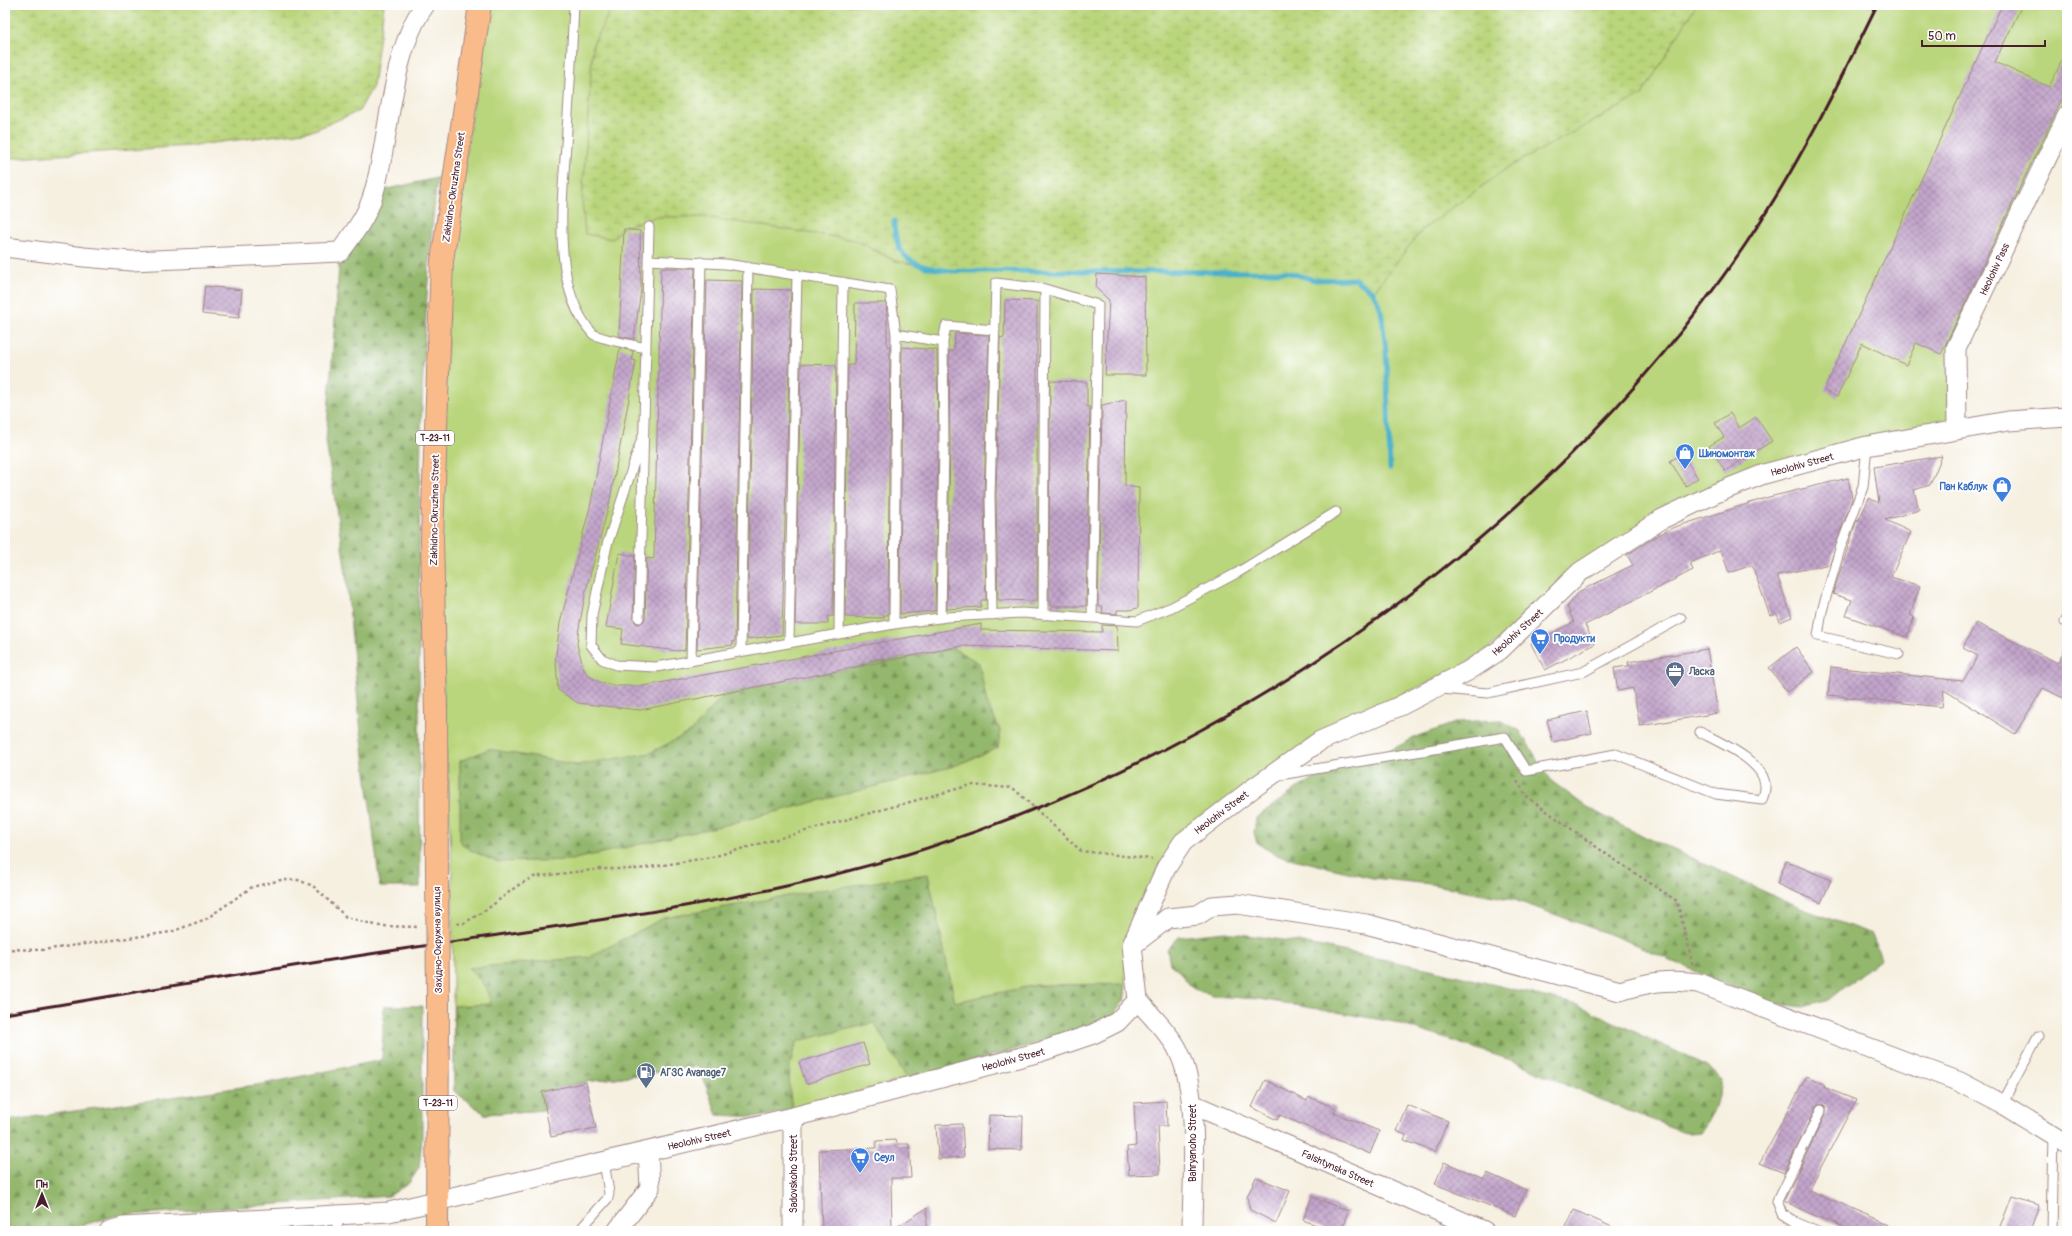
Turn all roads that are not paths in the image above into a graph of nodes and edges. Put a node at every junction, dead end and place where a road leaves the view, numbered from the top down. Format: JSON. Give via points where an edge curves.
{"nodes":[{"id":1,"x":425,"y":5,"type":"edge"},
{"id":2,"x":480,"y":5,"type":"edge"},
{"id":3,"x":574,"y":5,"type":"edge"},
{"id":4,"x":2067,"y":116,"type":"edge"},
{"id":5,"x":650,"y":227,"type":"dead end"},
{"id":6,"x":5,"y":247,"type":"edge"},
{"id":7,"x":648,"y":260,"type":"junction"},
{"id":8,"x":701,"y":262,"type":"junction"},
{"id":9,"x":748,"y":267,"type":"junction"},
{"id":10,"x":797,"y":274,"type":"junction"},
{"id":11,"x":843,"y":282,"type":"junction"},
{"id":12,"x":1045,"y":289,"type":"junction"},
{"id":13,"x":995,"y":330,"type":"junction"},
{"id":14,"x":896,"y":334,"type":"junction"},
{"id":15,"x":943,"y":342,"type":"junction"},
{"id":16,"x":646,"y":348,"type":"junction"},
{"id":17,"x":2067,"y":417,"type":"edge"},
{"id":18,"x":1957,"y":429,"type":"junction"},
{"id":19,"x":643,"y":435,"type":"junction"},
{"id":20,"x":1868,"y":446,"type":"junction"},
{"id":21,"x":1336,"y":512,"type":"dead end"},
{"id":22,"x":992,"y":615,"type":"junction"},
{"id":23,"x":1043,"y":615,"type":"junction"},
{"id":24,"x":639,"y":618,"type":"dead end"},
{"id":25,"x":941,"y":618,"type":"junction"},
{"id":26,"x":1092,"y":618,"type":"junction"},
{"id":27,"x":1681,"y":618,"type":"dead end"},
{"id":28,"x":894,"y":624,"type":"junction"},
{"id":29,"x":839,"y":634,"type":"junction"},
{"id":30,"x":789,"y":642,"type":"junction"},
{"id":31,"x":741,"y":650,"type":"junction"},
{"id":32,"x":1898,"y":654,"type":"dead end"},
{"id":33,"x":690,"y":659,"type":"junction"},
{"id":34,"x":1433,"y":689,"type":"junction"},
{"id":35,"x":1700,"y":732,"type":"dead end"},
{"id":36,"x":1270,"y":776,"type":"junction"},
{"id":37,"x":437,"y":874,"type":"joint"},
{"id":38,"x":1132,"y":945,"type":"junction"},
{"id":39,"x":1138,"y":1000,"type":"junction"},
{"id":40,"x":2038,"y":1036,"type":"dead end"},
{"id":41,"x":1192,"y":1104,"type":"junction"},
{"id":42,"x":2002,"y":1104,"type":"junction"},
{"id":43,"x":1821,"y":1110,"type":"dead end"},
{"id":44,"x":793,"y":1117,"type":"junction"},
{"id":45,"x":2060,"y":1139,"type":"edge"},
{"id":46,"x":648,"y":1151,"type":"junction"},
{"id":47,"x":604,"y":1161,"type":"junction"},
{"id":48,"x":436,"y":1201,"type":"junction"},
{"id":49,"x":338,"y":1223,"type":"edge"},
{"id":50,"x":109,"y":1231,"type":"edge"},
{"id":51,"x":437,"y":1231,"type":"edge"},
{"id":52,"x":579,"y":1231,"type":"edge"},
{"id":53,"x":616,"y":1231,"type":"edge"},
{"id":54,"x":793,"y":1231,"type":"edge"},
{"id":55,"x":1192,"y":1231,"type":"edge"},
{"id":56,"x":1484,"y":1231,"type":"edge"},
{"id":57,"x":1816,"y":1231,"type":"edge"},
{"id":58,"x":2051,"y":1231,"type":"edge"}],
"edges":[{"from":1,"to":6,"type":"street","via":[[416,17],[403,51],[374,192],[363,220],[340,252],[131,261]]},
{"from":2,"to":37,"type":"main road","name":"Zakhidno-Okruzhna Street","number":"Т-23-11","via":[[442,261],[432,538]]},
{"from":3,"to":16,"type":"lane","via":[[560,226],[570,290],[580,316],[594,336]]},
{"from":4,"to":18,"type":"street","name":"Heolohiv Pass","via":[[1956,348]]},
{"from":5,"to":7,"type":"lane"},
{"from":7,"to":8,"type":"lane"},
{"from":7,"to":16,"type":"lane"},
{"from":8,"to":9,"type":"lane"},
{"from":8,"to":33,"type":"lane"},
{"from":9,"to":10,"type":"lane"},
{"from":9,"to":31,"type":"lane"},
{"from":10,"to":11,"type":"lane"},
{"from":10,"to":30,"type":"lane"},
{"from":11,"to":14,"type":"lane","via":[[890,290]]},
{"from":11,"to":29,"type":"lane"},
{"from":12,"to":13,"type":"lane","via":[[996,284]]},
{"from":12,"to":23,"type":"lane"},
{"from":12,"to":26,"type":"lane","via":[[1098,305]]},
{"from":13,"to":15,"type":"lane","via":[[946,326]]},
{"from":13,"to":22,"type":"lane","via":[[990,495]]},
{"from":14,"to":15,"type":"lane"},
{"from":14,"to":28,"type":"lane"},
{"from":15,"to":25,"type":"lane"},
{"from":16,"to":19,"type":"lane"},
{"from":17,"to":18,"type":"street","name":"Heolohiv Street","via":[[2008,421]]},
{"from":18,"to":20,"type":"street","name":"Heolohiv Street"},
{"from":19,"to":24,"type":"lane"},
{"from":19,"to":33,"type":"lane","via":[[607,545],[592,615],[591,645],[602,659],[616,665],[656,666]]},
{"from":20,"to":32,"type":"lane","via":[[1863,488],[1840,549],[1824,604],[1818,636]]},
{"from":20,"to":34,"type":"street","name":"Heolohiv Street","via":[[1764,474],[1662,519],[1580,572],[1500,650],[1468,672]]},
{"from":21,"to":26,"type":"lane","via":[[1237,573],[1172,607],[1138,620]]},
{"from":22,"to":23,"type":"lane"},
{"from":22,"to":25,"type":"lane"},
{"from":23,"to":26,"type":"lane"},
{"from":25,"to":28,"type":"lane"},
{"from":27,"to":34,"type":"lane","via":[[1583,672],[1488,693]]},
{"from":28,"to":29,"type":"lane"},
{"from":29,"to":30,"type":"lane"},
{"from":30,"to":31,"type":"lane"},
{"from":31,"to":33,"type":"lane"},
{"from":34,"to":36,"type":"street","name":"Heolohiv Street","via":[[1320,741]]},
{"from":35,"to":36,"type":"lane","via":[[1736,750],[1759,771],[1766,787],[1762,800],[1716,794],[1616,754],[1526,771],[1505,738]]},
{"from":36,"to":38,"type":"street","name":"Heolohiv Street","via":[[1183,842],[1171,860]]},
{"from":37,"to":48,"type":"main road","name":"Західно-Окружна вулиця","number":"Т-23-11","bridge":true},
{"from":38,"to":39,"type":"street"},
{"from":38,"to":42,"type":"street","via":[[1168,918],[1198,915],[1212,906],[1238,904],[1366,924],[1620,991],[1649,982],[1675,980],[1698,983],[1960,1082]]},
{"from":39,"to":41,"type":"street","name":"Bahryanoho Street","via":[[1178,1049]]},
{"from":39,"to":44,"type":"street","name":"Heolohiv Street","via":[[1117,1022],[1093,1034],[1040,1052]]},
{"from":40,"to":42,"type":"lane"},
{"from":41,"to":55,"type":"street","name":"Bahryanoho Street"},
{"from":41,"to":56,"type":"street","name":"Falshtynska Street"},
{"from":42,"to":45,"type":"street"},
{"from":43,"to":57,"type":"lane","via":[[1777,1201],[1782,1214]]},
{"from":44,"to":46,"type":"street","name":"Heolohiv Street"},
{"from":44,"to":54,"type":"street","name":"Sadovskoho Street"},
{"from":45,"to":58,"type":"lane"},
{"from":46,"to":47,"type":"street","name":"Heolohiv Street"},
{"from":46,"to":53,"type":"street","via":[[650,1188]]},
{"from":47,"to":48,"type":"street","name":"Heolohiv Street"},
{"from":47,"to":52,"type":"lane","via":[[608,1198]]},
{"from":48,"to":49,"type":"street","name":"Heolohiv Street"},
{"from":48,"to":51,"type":"main road","number":"Т-23-11"},
{"from":49,"to":50,"type":"street","name":"Heolohiv Street","via":[[123,1227]]}]}
